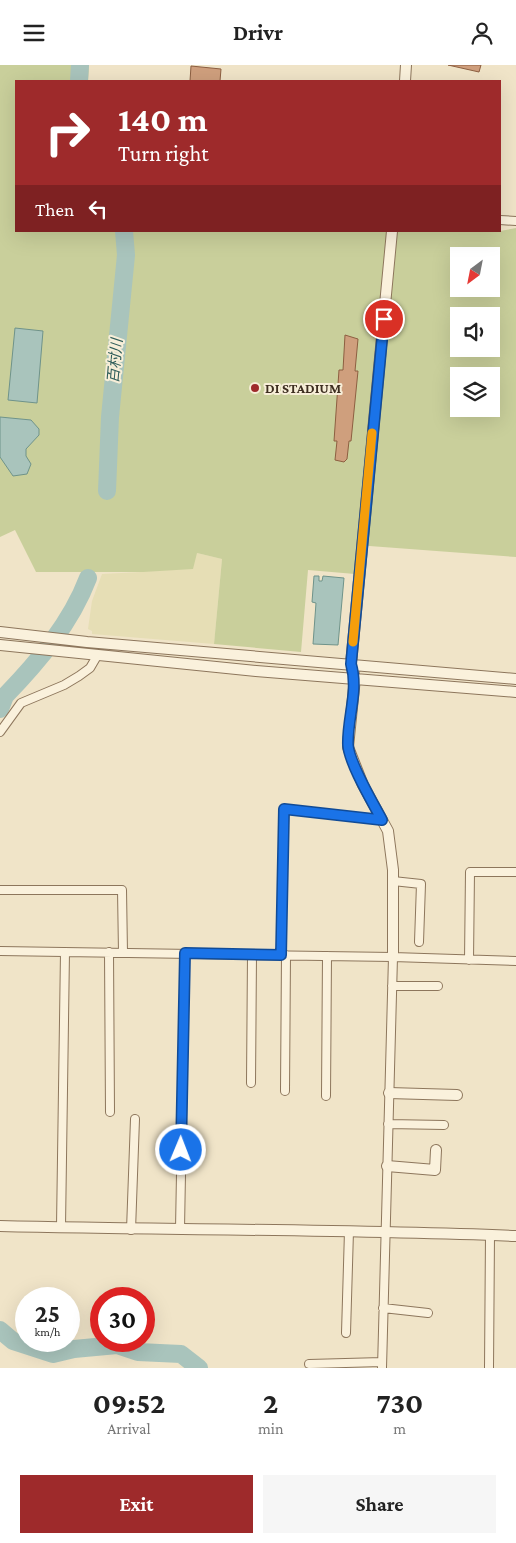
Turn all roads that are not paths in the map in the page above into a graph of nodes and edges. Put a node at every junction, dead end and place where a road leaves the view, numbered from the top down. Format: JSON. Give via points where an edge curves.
{"nodes":[{"id":1,"x":406,"y":65,"type":"edge"},
{"id":2,"x":405,"y":80,"type":"edge"},
{"id":3,"x":501,"y":220,"type":"edge"},
{"id":4,"x":516,"y":221,"type":"edge"},
{"id":5,"x":392,"y":232,"type":"edge"},
{"id":6,"x":0,"y":632,"type":"edge"},
{"id":7,"x":0,"y":645,"type":"edge"},
{"id":8,"x":97,"y":656,"type":"junction"},
{"id":9,"x":351,"y":664,"type":"junction"},
{"id":10,"x":355,"y":678,"type":"junction"},
{"id":11,"x":516,"y":679,"type":"edge"},
{"id":12,"x":516,"y":692,"type":"edge"},
{"id":13,"x":0,"y":732,"type":"edge"},
{"id":14,"x":382,"y":820,"type":"junction"},
{"id":15,"x":516,"y":872,"type":"edge"},
{"id":16,"x":393,"y":881,"type":"junction"},
{"id":17,"x":0,"y":890,"type":"edge"},
{"id":18,"x":419,"y":942,"type":"dead end"},
{"id":19,"x":0,"y":951,"type":"edge"},
{"id":20,"x":65,"y":952,"type":"junction"},
{"id":21,"x":109,"y":953,"type":"junction"},
{"id":22,"x":123,"y":953,"type":"junction"},
{"id":23,"x":185,"y":953,"type":"junction"},
{"id":24,"x":252,"y":955,"type":"junction"},
{"id":25,"x":283,"y":955,"type":"junction"},
{"id":26,"x":327,"y":956,"type":"junction"},
{"id":27,"x":393,"y":957,"type":"junction"},
{"id":28,"x":469,"y":960,"type":"junction"},
{"id":29,"x":516,"y":961,"type":"edge"},
{"id":30,"x":392,"y":986,"type":"junction"},
{"id":31,"x":438,"y":986,"type":"dead end"},
{"id":32,"x":252,"y":1083,"type":"dead end"},
{"id":33,"x":285,"y":1091,"type":"dead end"},
{"id":34,"x":389,"y":1093,"type":"junction"},
{"id":35,"x":457,"y":1095,"type":"dead end"},
{"id":36,"x":326,"y":1096,"type":"dead end"},
{"id":37,"x":110,"y":1112,"type":"dead end"},
{"id":38,"x":134,"y":1119,"type":"dead end"},
{"id":39,"x":388,"y":1124,"type":"junction"},
{"id":40,"x":444,"y":1125,"type":"dead end"},
{"id":41,"x":436,"y":1150,"type":"dead end"},
{"id":42,"x":387,"y":1167,"type":"junction"},
{"id":43,"x":0,"y":1226,"type":"edge"},
{"id":44,"x":61,"y":1227,"type":"junction"},
{"id":45,"x":180,"y":1229,"type":"junction"},
{"id":46,"x":132,"y":1230,"type":"junction"},
{"id":47,"x":349,"y":1231,"type":"junction"},
{"id":48,"x":385,"y":1234,"type":"junction"},
{"id":49,"x":490,"y":1235,"type":"junction"},
{"id":50,"x":516,"y":1236,"type":"edge"},
{"id":51,"x":384,"y":1308,"type":"junction"},
{"id":52,"x":428,"y":1313,"type":"dead end"},
{"id":53,"x":346,"y":1333,"type":"dead end"},
{"id":54,"x":309,"y":1364,"type":"dead end"},
{"id":55,"x":382,"y":1365,"type":"edge"},
{"id":56,"x":489,"y":1368,"type":"edge"}],
"edges":[{"from":1,"to":2,"type":"street"},
{"from":3,"to":4,"type":"street"},
{"from":5,"to":9,"type":"street"},
{"from":6,"to":9,"type":"street"},
{"from":7,"to":8,"type":"street"},
{"from":8,"to":10,"type":"street"},
{"from":8,"to":13,"type":"street","via":[[90,668],[79,676],[21,703]]},
{"from":9,"to":10,"type":"street"},
{"from":9,"to":11,"type":"street"},
{"from":10,"to":12,"type":"street"},
{"from":10,"to":14,"type":"street","via":[[348,747]]},
{"from":14,"to":16,"type":"street","via":[[388,831]]},
{"from":14,"to":25,"type":"street","via":[[284,809]]},
{"from":15,"to":28,"type":"street","via":[[470,872]]},
{"from":16,"to":18,"type":"street","via":[[421,884]]},
{"from":16,"to":27,"type":"street"},
{"from":17,"to":22,"type":"street","via":[[122,890]]},
{"from":19,"to":20,"type":"street"},
{"from":20,"to":21,"type":"street"},
{"from":20,"to":44,"type":"street"},
{"from":21,"to":22,"type":"street"},
{"from":21,"to":37,"type":"street"},
{"from":22,"to":23,"type":"street"},
{"from":23,"to":24,"type":"street"},
{"from":23,"to":45,"type":"street"},
{"from":24,"to":25,"type":"street"},
{"from":24,"to":32,"type":"street"},
{"from":25,"to":26,"type":"street"},
{"from":25,"to":33,"type":"street"},
{"from":26,"to":27,"type":"street"},
{"from":26,"to":36,"type":"street"},
{"from":27,"to":28,"type":"street"},
{"from":27,"to":30,"type":"street"},
{"from":28,"to":29,"type":"street"},
{"from":30,"to":31,"type":"street"},
{"from":30,"to":34,"type":"street"},
{"from":34,"to":35,"type":"street"},
{"from":34,"to":39,"type":"street"},
{"from":38,"to":46,"type":"street"},
{"from":39,"to":40,"type":"street"},
{"from":39,"to":42,"type":"street"},
{"from":41,"to":42,"type":"street","via":[[435,1170]]},
{"from":42,"to":48,"type":"street"},
{"from":43,"to":44,"type":"street"},
{"from":44,"to":46,"type":"street"},
{"from":45,"to":46,"type":"street"},
{"from":45,"to":47,"type":"street"},
{"from":47,"to":48,"type":"street"},
{"from":47,"to":53,"type":"street"},
{"from":48,"to":49,"type":"street"},
{"from":48,"to":51,"type":"street"},
{"from":49,"to":50,"type":"street"},
{"from":49,"to":56,"type":"street"},
{"from":51,"to":52,"type":"street"},
{"from":51,"to":55,"type":"street"},
{"from":54,"to":55,"type":"street"}]}
